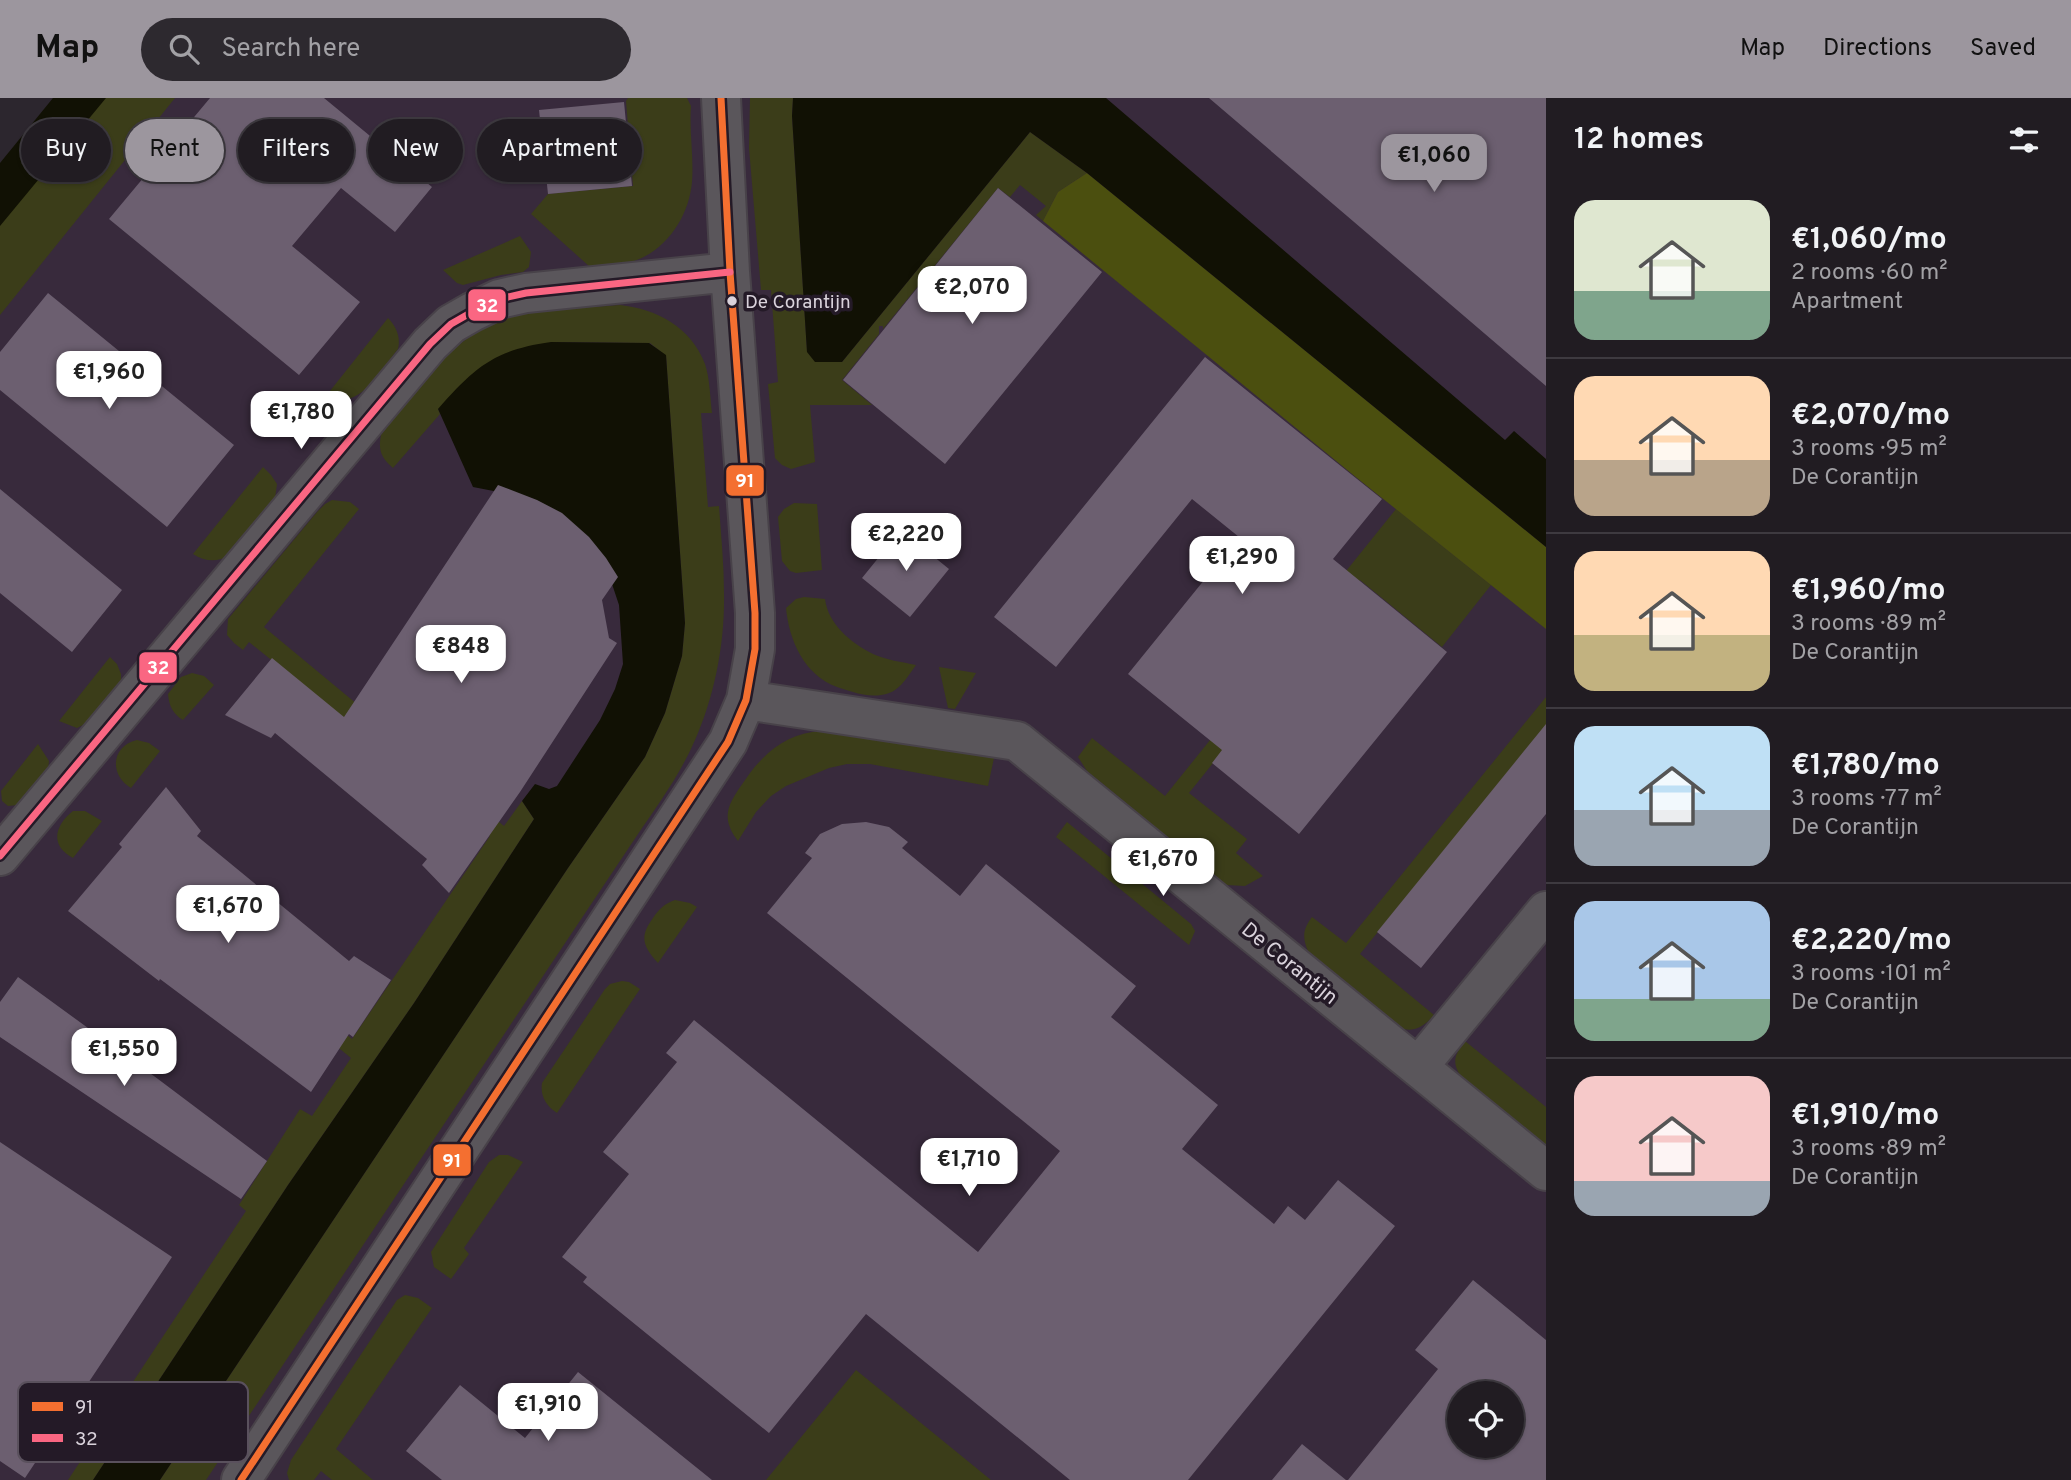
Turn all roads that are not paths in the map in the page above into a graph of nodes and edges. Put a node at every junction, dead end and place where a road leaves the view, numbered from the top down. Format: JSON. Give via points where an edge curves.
{"nodes":[{"id":1,"x":721,"y":98,"type":"edge"},
{"id":2,"x":730,"y":272,"type":"junction"},
{"id":3,"x":746,"y":700,"type":"junction"},
{"id":4,"x":0,"y":856,"type":"edge"},
{"id":5,"x":1546,"y":911,"type":"edge"},
{"id":6,"x":1418,"y":1067,"type":"junction"},
{"id":7,"x":1546,"y":1171,"type":"edge"},
{"id":8,"x":241,"y":1480,"type":"edge"}],
"edges":[{"from":1,"to":2,"type":"street"},
{"from":2,"to":3,"type":"street","via":[[755,614],[755,649]]},
{"from":2,"to":4,"type":"street","via":[[526,293],[499,299],[451,324]]},
{"from":3,"to":6,"type":"street","name":"De Corantijn","via":[[1017,741]]},
{"from":3,"to":8,"type":"street","via":[[728,742]]},
{"from":5,"to":6,"type":"street"},
{"from":6,"to":7,"type":"street","name":"De Corantijn"}]}
